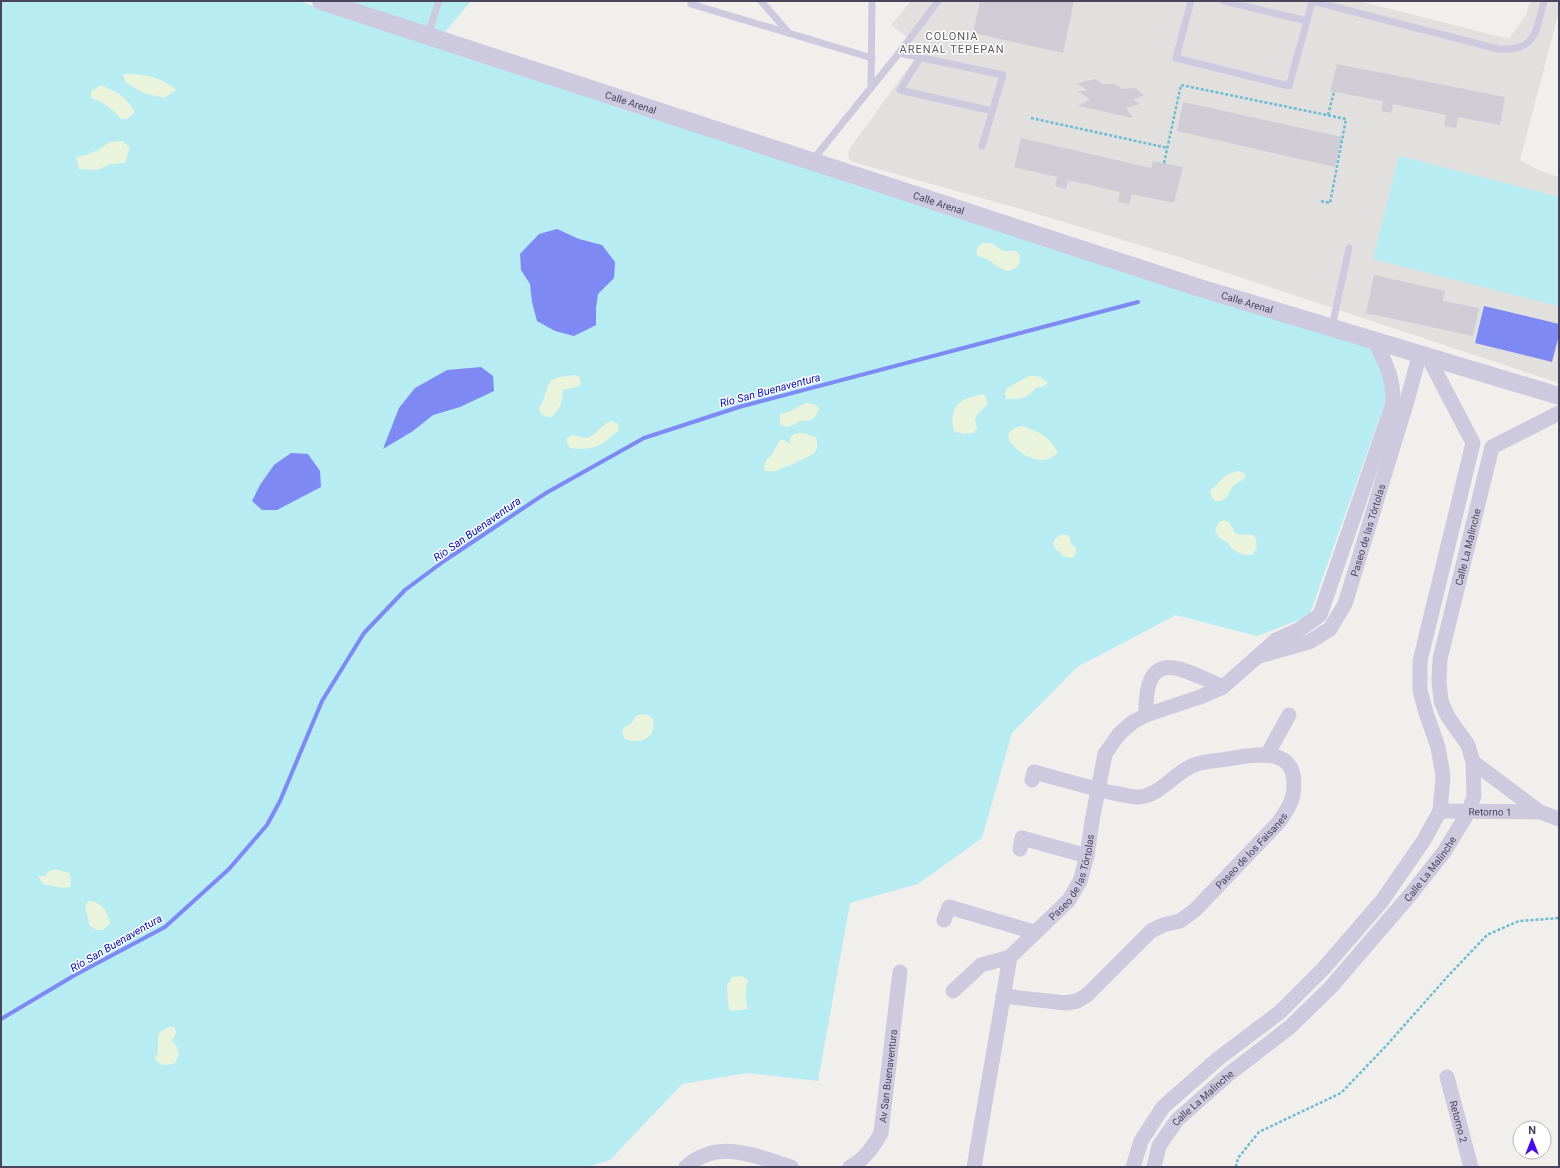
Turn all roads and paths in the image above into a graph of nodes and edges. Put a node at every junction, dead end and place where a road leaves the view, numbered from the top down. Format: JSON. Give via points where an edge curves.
{"nodes":[{"id":1,"x":321,"y":1,"type":"edge"},
{"id":2,"x":438,"y":1,"type":"edge"},
{"id":3,"x":761,"y":1,"type":"edge"},
{"id":4,"x":872,"y":1,"type":"edge"},
{"id":5,"x":938,"y":1,"type":"edge"},
{"id":6,"x":1191,"y":1,"type":"edge"},
{"id":7,"x":1224,"y":1,"type":"edge"},
{"id":8,"x":1312,"y":1,"type":"edge"},
{"id":9,"x":1544,"y":1,"type":"edge"},
{"id":10,"x":691,"y":4,"type":"dead end"},
{"id":11,"x":1307,"y":20,"type":"junction"},
{"id":12,"x":789,"y":33,"type":"junction"},
{"id":13,"x":428,"y":36,"type":"junction"},
{"id":14,"x":899,"y":53,"type":"junction"},
{"id":15,"x":872,"y":58,"type":"junction"},
{"id":16,"x":920,"y":58,"type":"junction"},
{"id":17,"x":871,"y":88,"type":"junction"},
{"id":18,"x":1334,"y":92,"type":"dead end"},
{"id":19,"x":992,"y":111,"type":"junction"},
{"id":20,"x":1328,"y":115,"type":"junction"},
{"id":21,"x":1031,"y":118,"type":"dead end"},
{"id":22,"x":982,"y":146,"type":"dead end"},
{"id":23,"x":1168,"y":148,"type":"junction"},
{"id":24,"x":811,"y":161,"type":"junction"},
{"id":25,"x":1164,"y":163,"type":"dead end"},
{"id":26,"x":1321,"y":201,"type":"dead end"},
{"id":27,"x":1349,"y":248,"type":"dead end"},
{"id":28,"x":1332,"y":327,"type":"junction"},
{"id":29,"x":1374,"y":340,"type":"junction"},
{"id":30,"x":1424,"y":354,"type":"junction"},
{"id":31,"x":1559,"y":396,"type":"edge"},
{"id":32,"x":1559,"y":413,"type":"edge"},
{"id":33,"x":1473,"y":443,"type":"junction"},
{"id":34,"x":1492,"y":448,"type":"junction"},
{"id":35,"x":1464,"y":481,"type":"junction"},
{"id":36,"x":1484,"y":486,"type":"junction"},
{"id":37,"x":1258,"y":656,"type":"junction"},
{"id":38,"x":1223,"y":687,"type":"junction"},
{"id":39,"x":1146,"y":715,"type":"junction"},
{"id":40,"x":1289,"y":715,"type":"dead end"},
{"id":41,"x":1267,"y":755,"type":"junction"},
{"id":42,"x":1473,"y":762,"type":"junction"},
{"id":43,"x":1032,"y":780,"type":"dead end"},
{"id":44,"x":1098,"y":789,"type":"junction"},
{"id":45,"x":1440,"y":811,"type":"junction"},
{"id":46,"x":1469,"y":812,"type":"junction"},
{"id":47,"x":1540,"y":812,"type":"junction"},
{"id":48,"x":1559,"y":819,"type":"edge"},
{"id":49,"x":1020,"y":849,"type":"dead end"},
{"id":50,"x":1087,"y":856,"type":"junction"},
{"id":51,"x":1559,"y":918,"type":"edge"},
{"id":52,"x":944,"y":920,"type":"dead end"},
{"id":53,"x":1034,"y":932,"type":"junction"},
{"id":54,"x":1010,"y":957,"type":"junction"},
{"id":55,"x":900,"y":972,"type":"dead end"},
{"id":56,"x":954,"y":991,"type":"dead end"},
{"id":57,"x":1003,"y":996,"type":"junction"},
{"id":58,"x":1447,"y":1077,"type":"dead end"},
{"id":59,"x":686,"y":1167,"type":"edge"},
{"id":60,"x":791,"y":1167,"type":"edge"},
{"id":61,"x":850,"y":1167,"type":"edge"},
{"id":62,"x":974,"y":1167,"type":"edge"},
{"id":63,"x":1133,"y":1167,"type":"edge"},
{"id":64,"x":1154,"y":1167,"type":"edge"},
{"id":65,"x":1236,"y":1167,"type":"edge"},
{"id":66,"x":1471,"y":1167,"type":"edge"}],
"edges":[{"from":1,"to":13,"type":"street","name":"Calle Arenal"},
{"from":2,"to":13,"type":"lane"},
{"from":3,"to":12,"type":"lane"},
{"from":4,"to":15,"type":"lane"},
{"from":5,"to":14,"type":"lane"},
{"from":6,"to":11,"type":"lane","via":[[1176,58],[1289,86]]},
{"from":7,"to":11,"type":"lane"},
{"from":8,"to":9,"type":"lane","via":[[1510,50],[1530,42]]},
{"from":8,"to":11,"type":"lane"},
{"from":10,"to":12,"type":"lane"},
{"from":12,"to":15,"type":"lane"},
{"from":13,"to":24,"type":"street","name":"Calle Arenal"},
{"from":14,"to":16,"type":"lane"},
{"from":14,"to":17,"type":"lane"},
{"from":15,"to":17,"type":"lane"},
{"from":16,"to":19,"type":"lane","via":[[1003,75]]},
{"from":16,"to":19,"type":"lane","via":[[900,90]]},
{"from":17,"to":24,"type":"lane"},
{"from":18,"to":20,"type":"path"},
{"from":19,"to":22,"type":"lane"},
{"from":20,"to":23,"type":"path","via":[[1181,84]]},
{"from":20,"to":26,"type":"path","via":[[1346,119],[1330,203]]},
{"from":21,"to":23,"type":"path"},
{"from":23,"to":25,"type":"path"},
{"from":24,"to":28,"type":"street","name":"Calle Arenal","via":[[1200,288]]},
{"from":27,"to":28,"type":"lane"},
{"from":28,"to":29,"type":"street","name":"Calle Arenal"},
{"from":29,"to":30,"type":"street","name":"Calle Arenal"},
{"from":29,"to":37,"type":"street","name":"Paseo de las Tórtolas","via":[[1389,369],[1394,390],[1393,403],[1320,615],[1300,629],[1276,640]]},
{"from":30,"to":31,"type":"street","name":"Calle Arenal"},
{"from":30,"to":33,"type":"street"},
{"from":30,"to":37,"type":"street","name":"Paseo de las Tórtolas","via":[[1345,604],[1330,629],[1309,642]]},
{"from":32,"to":34,"type":"street"},
{"from":33,"to":34,"type":"street","via":[[1482,450]]},
{"from":33,"to":35,"type":"street","name":"Calle La Malinche"},
{"from":34,"to":36,"type":"street","name":"Calle La Malinche"},
{"from":35,"to":36,"type":"street","via":[[1475,479]]},
{"from":35,"to":45,"type":"street","name":"Calle La Malinche","via":[[1420,661],[1420,690],[1438,747],[1443,776]]},
{"from":36,"to":42,"type":"street","name":"Calle La Malinche","via":[[1440,659],[1439,681],[1441,701],[1448,717],[1468,745]]},
{"from":37,"to":38,"type":"street","name":"Paseo de las Tórtolas"},
{"from":38,"to":39,"type":"street","name":"Paseo de las Tórtolas"},
{"from":38,"to":39,"type":"street","via":[[1173,667],[1161,668],[1153,673],[1148,683],[1145,697]]},
{"from":39,"to":44,"type":"street","name":"Paseo de las Tórtolas","via":[[1119,734],[1105,754]]},
{"from":40,"to":41,"type":"street"},
{"from":41,"to":44,"type":"street","name":"Paseo de los Faisanes","via":[[1195,764],[1148,796],[1137,797]]},
{"from":41,"to":57,"type":"street","name":"Paseo de los Faisanes","via":[[1278,757],[1288,764],[1294,776],[1290,807],[1279,822],[1195,910],[1180,921],[1151,931],[1077,1002]]},
{"from":42,"to":46,"type":"street","name":"Calle La Malinche","via":[[1474,796]]},
{"from":42,"to":47,"type":"street","name":"Retorno 1"},
{"from":43,"to":44,"type":"street","name":"Paseo de los Faisanes","via":[[1034,772]]},
{"from":44,"to":50,"type":"street","name":"Paseo de las Tórtolas"},
{"from":45,"to":46,"type":"street","name":"Retorno 1"},
{"from":45,"to":63,"type":"street","name":"Calle La Malinche","via":[[1390,890],[1323,970],[1280,1012],[1219,1058],[1163,1107],[1141,1141]]},
{"from":46,"to":47,"type":"street","name":"Retorno 1"},
{"from":46,"to":64,"type":"street","name":"Calle La Malinche","via":[[1444,852],[1331,987],[1290,1027],[1229,1074],[1177,1120],[1159,1146]]},
{"from":47,"to":48,"type":"street","name":"Retorno 1"},
{"from":49,"to":50,"type":"street","via":[[1022,838]]},
{"from":50,"to":53,"type":"street","name":"Paseo de las Tórtolas","via":[[1080,881],[1069,900]]},
{"from":51,"to":65,"type":"path","via":[[1519,921],[1487,935],[1341,1093],[1259,1132],[1238,1158]]},
{"from":52,"to":53,"type":"street","via":[[949,907]]},
{"from":53,"to":54,"type":"street","name":"Paseo de las Tórtolas"},
{"from":54,"to":56,"type":"street","via":[[981,965]]},
{"from":54,"to":57,"type":"street"},
{"from":55,"to":61,"type":"street","name":"Av San Buenaventura","via":[[881,1133],[871,1151]]},
{"from":57,"to":62,"type":"street"},
{"from":58,"to":66,"type":"street","name":"Retorno 2"},
{"from":59,"to":60,"type":"street","via":[[704,1155],[724,1151],[747,1154]]}]}
